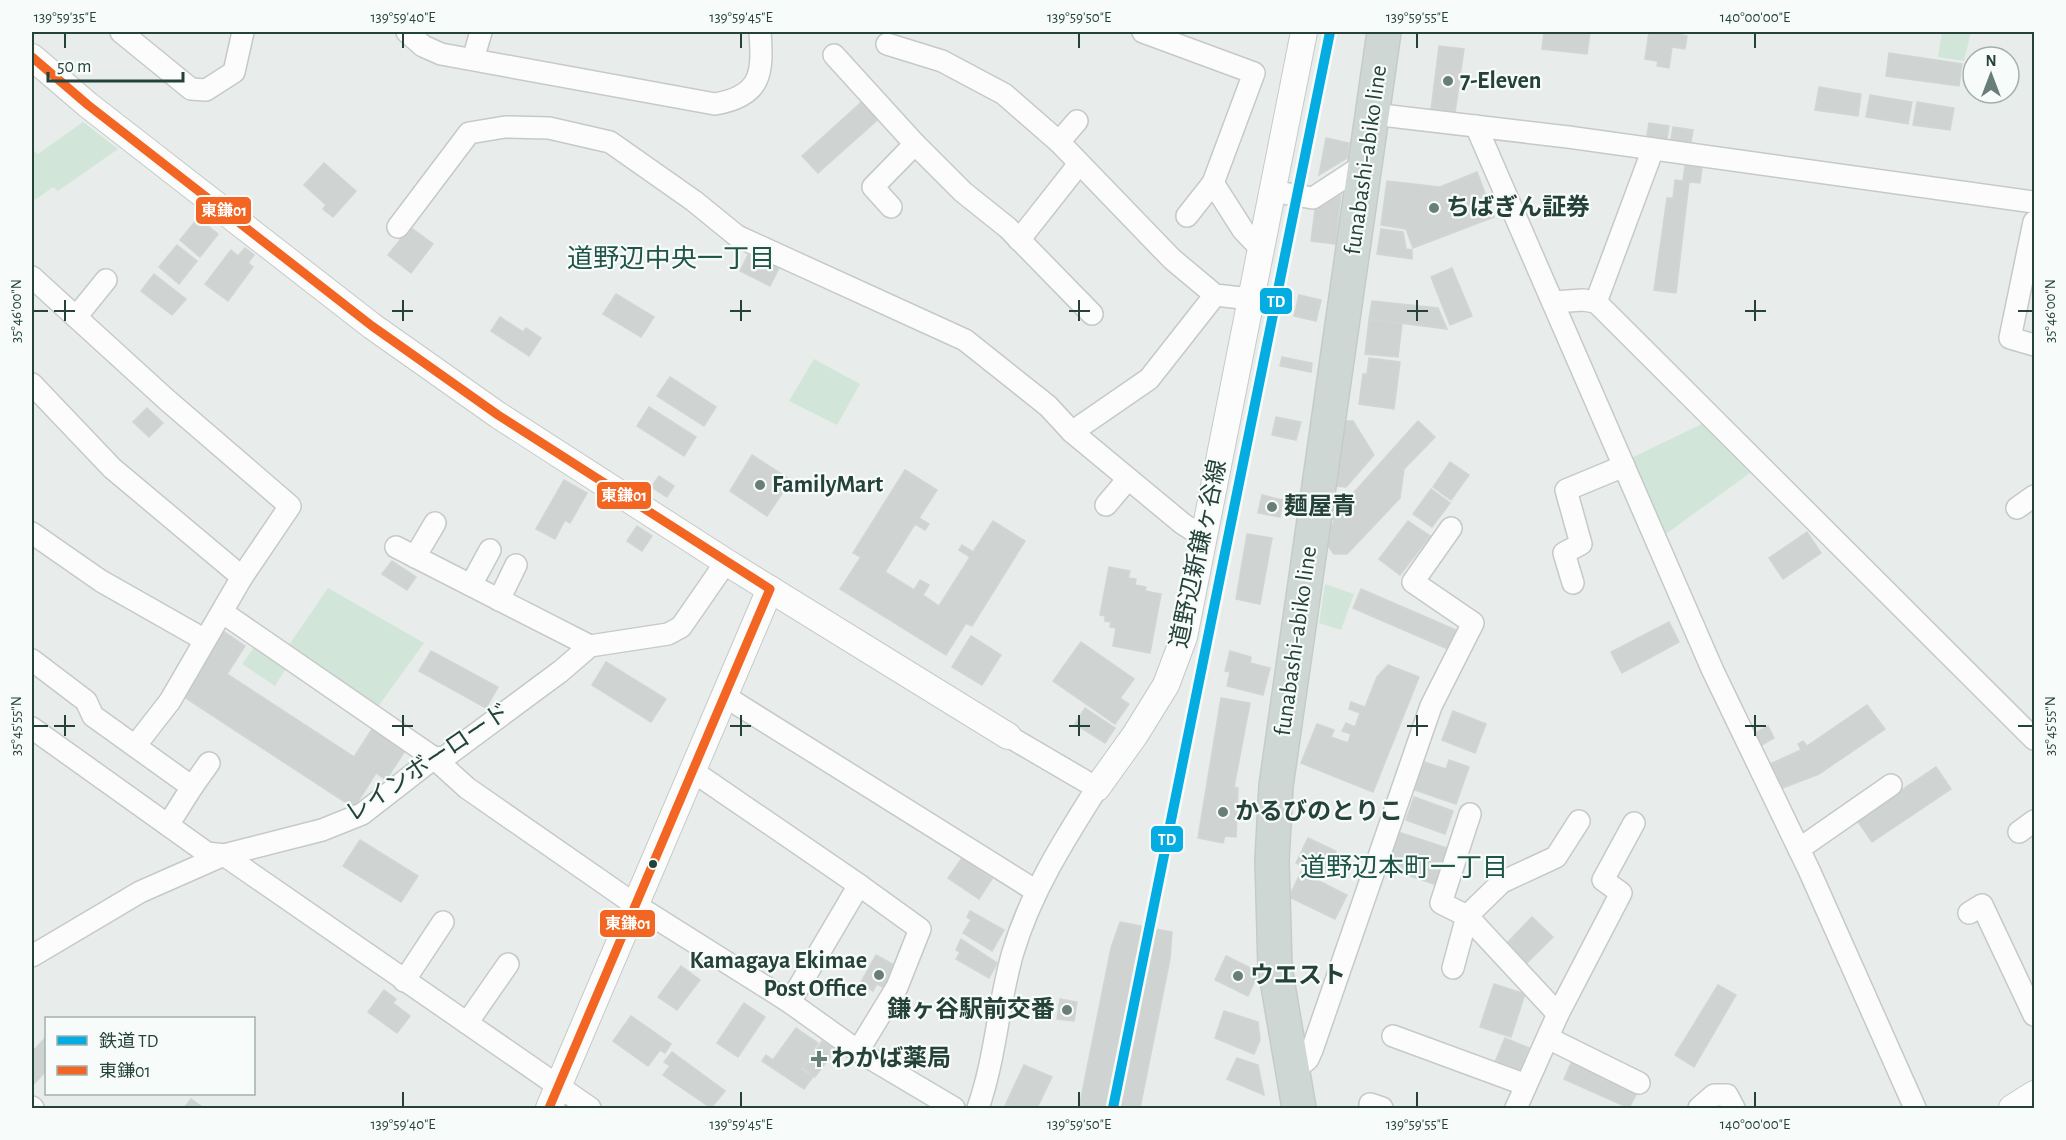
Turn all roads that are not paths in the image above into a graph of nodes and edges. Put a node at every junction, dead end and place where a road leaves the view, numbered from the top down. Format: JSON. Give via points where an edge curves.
{"nodes":[{"id":1,"x":121,"y":32,"type":"edge"},
{"id":2,"x":243,"y":32,"type":"edge"},
{"id":3,"x":407,"y":32,"type":"edge"},
{"id":4,"x":481,"y":32,"type":"edge"},
{"id":5,"x":760,"y":32,"type":"edge"},
{"id":6,"x":1143,"y":32,"type":"edge"},
{"id":7,"x":1304,"y":32,"type":"edge"},
{"id":8,"x":1384,"y":32,"type":"edge"},
{"id":9,"x":887,"y":44,"type":"dead end"},
{"id":10,"x":834,"y":55,"type":"dead end"},
{"id":11,"x":32,"y":57,"type":"edge"},
{"id":12,"x":473,"y":59,"type":"junction"},
{"id":13,"x":1373,"y":114,"type":"junction"},
{"id":14,"x":1077,"y":121,"type":"dead end"},
{"id":15,"x":1476,"y":126,"type":"junction"},
{"id":16,"x":1059,"y":142,"type":"junction"},
{"id":17,"x":915,"y":144,"type":"junction"},
{"id":18,"x":1653,"y":149,"type":"junction"},
{"id":19,"x":1079,"y":164,"type":"junction"},
{"id":20,"x":1365,"y":164,"type":"junction"},
{"id":21,"x":1213,"y":183,"type":"junction"},
{"id":22,"x":1271,"y":191,"type":"junction"},
{"id":23,"x":2034,"y":202,"type":"edge"},
{"id":24,"x":891,"y":207,"type":"dead end"},
{"id":25,"x":1187,"y":216,"type":"dead end"},
{"id":26,"x":2034,"y":222,"type":"edge"},
{"id":27,"x":398,"y":227,"type":"dead end"},
{"id":28,"x":1019,"y":240,"type":"junction"},
{"id":29,"x":1261,"y":249,"type":"junction"},
{"id":30,"x":32,"y":277,"type":"edge"},
{"id":31,"x":106,"y":280,"type":"dead end"},
{"id":32,"x":1215,"y":295,"type":"junction"},
{"id":33,"x":1251,"y":299,"type":"junction"},
{"id":34,"x":1553,"y":302,"type":"junction"},
{"id":35,"x":1596,"y":302,"type":"junction"},
{"id":36,"x":1092,"y":315,"type":"dead end"},
{"id":37,"x":76,"y":317,"type":"junction"},
{"id":38,"x":2034,"y":345,"type":"edge"},
{"id":39,"x":32,"y":384,"type":"edge"},
{"id":40,"x":1072,"y":432,"type":"junction"},
{"id":41,"x":1624,"y":466,"type":"junction"},
{"id":42,"x":1128,"y":479,"type":"junction"},
{"id":43,"x":2034,"y":496,"type":"edge"},
{"id":44,"x":1107,"y":505,"type":"dead end"},
{"id":45,"x":2016,"y":508,"type":"dead end"},
{"id":46,"x":435,"y":523,"type":"dead end"},
{"id":47,"x":1451,"y":528,"type":"dead end"},
{"id":48,"x":32,"y":533,"type":"edge"},
{"id":49,"x":1205,"y":538,"type":"junction"},
{"id":50,"x":396,"y":547,"type":"dead end"},
{"id":51,"x":490,"y":550,"type":"dead end"},
{"id":52,"x":415,"y":557,"type":"junction"},
{"id":53,"x":726,"y":561,"type":"junction"},
{"id":54,"x":516,"y":565,"type":"dead end"},
{"id":55,"x":243,"y":577,"type":"junction"},
{"id":56,"x":1573,"y":583,"type":"dead end"},
{"id":57,"x":471,"y":585,"type":"junction"},
{"id":58,"x":770,"y":589,"type":"junction"},
{"id":59,"x":499,"y":600,"type":"junction"},
{"id":60,"x":222,"y":612,"type":"junction"},
{"id":61,"x":205,"y":640,"type":"junction"},
{"id":62,"x":590,"y":646,"type":"junction"},
{"id":63,"x":32,"y":660,"type":"edge"},
{"id":64,"x":726,"y":697,"type":"junction"},
{"id":65,"x":32,"y":728,"type":"edge"},
{"id":66,"x":1008,"y":736,"type":"joint"},
{"id":67,"x":2034,"y":739,"type":"edge"},
{"id":68,"x":135,"y":746,"type":"junction"},
{"id":69,"x":434,"y":758,"type":"junction"},
{"id":70,"x":209,"y":763,"type":"dead end"},
{"id":71,"x":694,"y":772,"type":"junction"},
{"id":72,"x":1891,"y":785,"type":"dead end"},
{"id":73,"x":192,"y":787,"type":"junction"},
{"id":74,"x":1097,"y":788,"type":"junction"},
{"id":75,"x":1470,"y":814,"type":"dead end"},
{"id":76,"x":1579,"y":821,"type":"dead end"},
{"id":77,"x":1634,"y":823,"type":"dead end"},
{"id":78,"x":168,"y":825,"type":"junction"},
{"id":79,"x":1799,"y":849,"type":"junction"},
{"id":80,"x":224,"y":855,"type":"junction"},
{"id":81,"x":859,"y":885,"type":"junction"},
{"id":82,"x":1036,"y":891,"type":"junction"},
{"id":83,"x":637,"y":906,"type":"junction"},
{"id":84,"x":1969,"y":913,"type":"dead end"},
{"id":85,"x":1467,"y":916,"type":"junction"},
{"id":86,"x":443,"y":922,"type":"dead end"},
{"id":87,"x":32,"y":956,"type":"edge"},
{"id":88,"x":508,"y":964,"type":"dead end"},
{"id":89,"x":1453,"y":968,"type":"dead end"},
{"id":90,"x":404,"y":981,"type":"junction"},
{"id":91,"x":790,"y":1002,"type":"junction"},
{"id":92,"x":1558,"y":1014,"type":"junction"},
{"id":93,"x":2034,"y":1015,"type":"edge"},
{"id":94,"x":467,"y":1023,"type":"junction"},
{"id":95,"x":1393,"y":1036,"type":"dead end"},
{"id":96,"x":1548,"y":1038,"type":"junction"},
{"id":97,"x":858,"y":1051,"type":"junction"},
{"id":98,"x":1292,"y":1072,"type":"junction"},
{"id":99,"x":1639,"y":1083,"type":"dead end"},
{"id":100,"x":1526,"y":1084,"type":"junction"},
{"id":101,"x":2034,"y":1094,"type":"edge"},
{"id":102,"x":554,"y":1097,"type":"edge"},
{"id":103,"x":590,"y":1108,"type":"edge"},
{"id":104,"x":954,"y":1108,"type":"edge"},
{"id":105,"x":978,"y":1108,"type":"edge"},
{"id":106,"x":1299,"y":1108,"type":"edge"},
{"id":107,"x":1516,"y":1108,"type":"edge"},
{"id":108,"x":1699,"y":1108,"type":"edge"},
{"id":109,"x":1734,"y":1108,"type":"edge"},
{"id":110,"x":1915,"y":1108,"type":"edge"},
{"id":111,"x":2013,"y":1108,"type":"edge"}],
"edges":[{"from":1,"to":2,"type":"street","via":[[191,89],[206,90],[234,72]]},
{"from":3,"to":12,"type":"street","via":[[423,46],[441,54]]},
{"from":4,"to":12,"type":"street"},
{"from":5,"to":12,"type":"street","via":[[762,65],[749,93],[715,104]]},
{"from":6,"to":21,"type":"street","via":[[1254,74]]},
{"from":7,"to":22,"type":"street","name":"道野辺新鎌ヶ谷線"},
{"from":8,"to":13,"type":"main road","name":"funabashi-abiko line"},
{"from":9,"to":16,"type":"street","via":[[942,62],[1004,94]]},
{"from":10,"to":17,"type":"street"},
{"from":11,"to":53,"type":"street","via":[[372,326],[498,415]]},
{"from":13,"to":15,"type":"street"},
{"from":13,"to":20,"type":"main road","name":"funabashi-abiko line"},
{"from":14,"to":16,"type":"street"},
{"from":15,"to":18,"type":"street"},
{"from":15,"to":34,"type":"street"},
{"from":16,"to":19,"type":"street"},
{"from":17,"to":24,"type":"street","via":[[873,187]]},
{"from":17,"to":28,"type":"street"},
{"from":18,"to":23,"type":"street"},
{"from":18,"to":35,"type":"street"},
{"from":19,"to":28,"type":"street"},
{"from":19,"to":32,"type":"street","via":[[1172,259]]},
{"from":20,"to":22,"type":"street","via":[[1313,198]]},
{"from":20,"to":98,"type":"main road","name":"funabashi-abiko line","via":[[1276,786],[1272,860],[1274,958]]},
{"from":21,"to":25,"type":"street"},
{"from":21,"to":29,"type":"street","via":[[1243,230]]},
{"from":22,"to":29,"type":"street","name":"道野辺新鎌ヶ谷線"},
{"from":26,"to":38,"type":"street","via":[[2010,338]]},
{"from":27,"to":40,"type":"street","via":[[469,133],[505,127],[549,128],[610,142],[737,236],[964,340],[1048,406]]},
{"from":28,"to":36,"type":"street"},
{"from":29,"to":33,"type":"street","name":"道野辺新鎌ヶ谷線"},
{"from":30,"to":37,"type":"street"},
{"from":31,"to":37,"type":"street"},
{"from":32,"to":33,"type":"street"},
{"from":32,"to":40,"type":"street","via":[[1149,379]]},
{"from":33,"to":49,"type":"street","name":"道野辺新鎌ヶ谷線"},
{"from":34,"to":35,"type":"street"},
{"from":34,"to":41,"type":"street"},
{"from":35,"to":67,"type":"street"},
{"from":37,"to":55,"type":"street","via":[[290,506]]},
{"from":39,"to":55,"type":"street","via":[[112,468]]},
{"from":40,"to":42,"type":"street"},
{"from":41,"to":56,"type":"street","via":[[1566,489],[1581,544],[1564,553]]},
{"from":41,"to":79,"type":"street","via":[[1713,671]]},
{"from":42,"to":44,"type":"street"},
{"from":42,"to":49,"type":"street"},
{"from":43,"to":45,"type":"street"},
{"from":46,"to":52,"type":"street"},
{"from":47,"to":98,"type":"street","via":[[1413,582],[1473,623],[1431,706],[1312,1050],[1308,1059]]},
{"from":48,"to":61,"type":"street","via":[[101,581]]},
{"from":49,"to":74,"type":"street","name":"道野辺新鎌ヶ谷線","via":[[1184,637],[1166,686]]},
{"from":50,"to":52,"type":"street"},
{"from":51,"to":57,"type":"street"},
{"from":52,"to":57,"type":"street"},
{"from":53,"to":58,"type":"street"},
{"from":53,"to":62,"type":"street","via":[[681,627],[668,633]]},
{"from":54,"to":59,"type":"street"},
{"from":55,"to":60,"type":"street"},
{"from":57,"to":59,"type":"street"},
{"from":58,"to":64,"type":"street"},
{"from":58,"to":66,"type":"street"},
{"from":59,"to":62,"type":"street"},
{"from":60,"to":61,"type":"street"},
{"from":60,"to":69,"type":"street"},
{"from":61,"to":68,"type":"street","via":[[170,701]]},
{"from":62,"to":69,"type":"street","name":"レインボーロード","via":[[445,757]]},
{"from":63,"to":68,"type":"street","via":[[86,701],[93,716]]},
{"from":64,"to":71,"type":"street"},
{"from":64,"to":82,"type":"street"},
{"from":65,"to":78,"type":"street"},
{"from":66,"to":74,"type":"street"},
{"from":68,"to":73,"type":"street"},
{"from":69,"to":80,"type":"street","name":"レインボーロード","via":[[362,814],[322,830]]},
{"from":69,"to":83,"type":"street","via":[[467,788]]},
{"from":70,"to":73,"type":"street"},
{"from":71,"to":81,"type":"street"},
{"from":71,"to":83,"type":"street"},
{"from":72,"to":79,"type":"street"},
{"from":73,"to":78,"type":"street"},
{"from":74,"to":82,"type":"street","name":"道野辺新鎌ヶ谷線"},
{"from":75,"to":85,"type":"street","via":[[1441,903]]},
{"from":76,"to":85,"type":"street","via":[[1556,857],[1502,882]]},
{"from":77,"to":92,"type":"street","via":[[1603,880],[1621,893]]},
{"from":78,"to":80,"type":"street","via":[[207,853]]},
{"from":79,"to":110,"type":"street"},
{"from":80,"to":87,"type":"street","name":"レインボーロード","via":[[140,892]]},
{"from":80,"to":90,"type":"street"},
{"from":81,"to":91,"type":"street"},
{"from":81,"to":97,"type":"street","via":[[920,929],[897,987]]},
{"from":82,"to":105,"type":"street","name":"道野辺新鎌ヶ谷線","via":[[1014,950]]},
{"from":83,"to":91,"type":"street"},
{"from":83,"to":102,"type":"street"},
{"from":84,"to":93,"type":"street","via":[[1982,905]]},
{"from":85,"to":89,"type":"street"},
{"from":85,"to":92,"type":"street"},
{"from":86,"to":90,"type":"street"},
{"from":88,"to":94,"type":"street"},
{"from":90,"to":94,"type":"street"},
{"from":91,"to":97,"type":"street"},
{"from":92,"to":96,"type":"street"},
{"from":94,"to":102,"type":"street"},
{"from":95,"to":100,"type":"street"},
{"from":96,"to":99,"type":"street"},
{"from":96,"to":100,"type":"street"},
{"from":97,"to":104,"type":"street"},
{"from":98,"to":106,"type":"main road","name":"funabashi-abiko line"},
{"from":100,"to":107,"type":"street"},
{"from":101,"to":111,"type":"street"},
{"from":102,"to":103,"type":"street"},
{"from":108,"to":109,"type":"street","via":[[1714,1095],[1727,1095]]}]}
